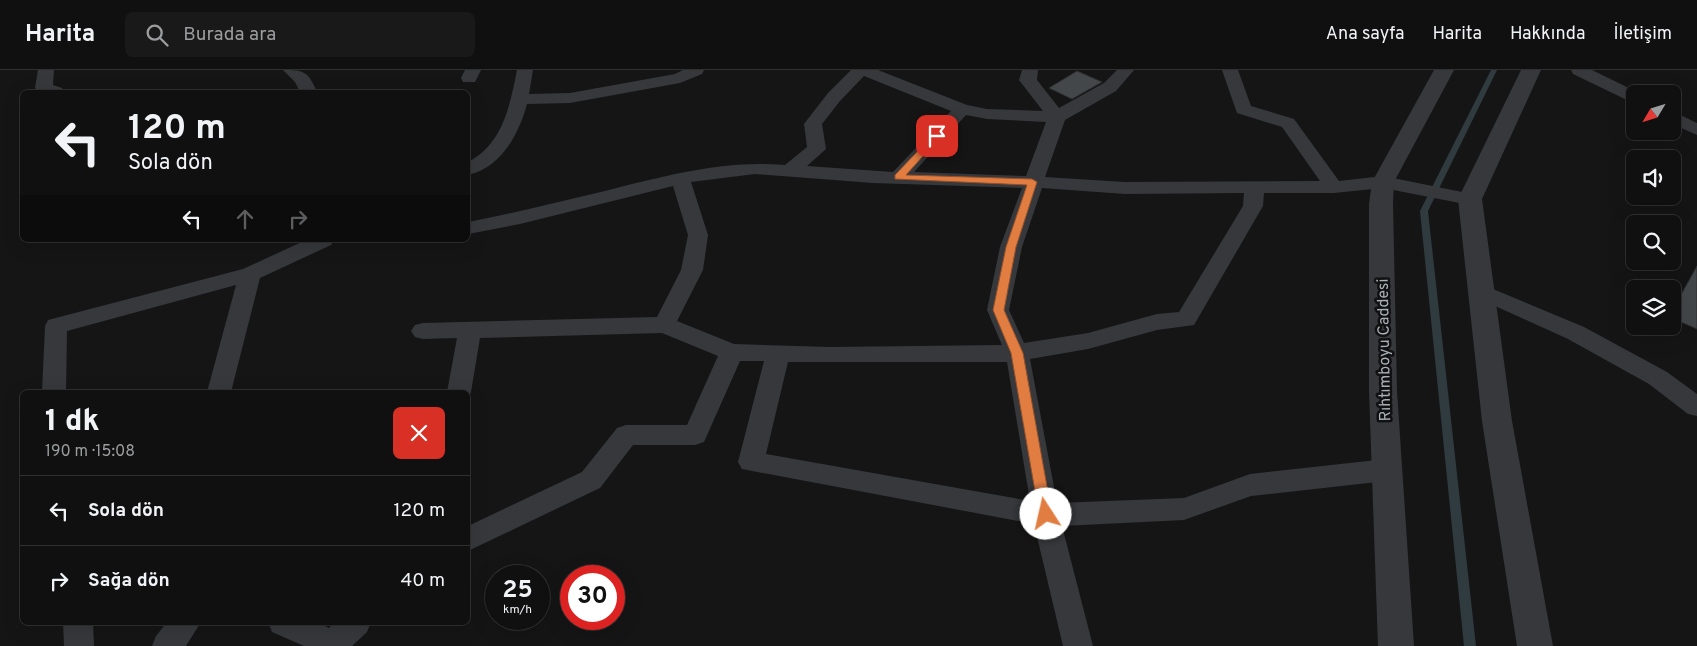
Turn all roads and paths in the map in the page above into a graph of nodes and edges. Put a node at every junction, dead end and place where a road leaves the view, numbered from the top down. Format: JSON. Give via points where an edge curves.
{"nodes":[{"id":1,"x":46,"y":70,"type":"edge"},
{"id":2,"x":291,"y":70,"type":"edge"},
{"id":3,"x":525,"y":70,"type":"edge"},
{"id":4,"x":696,"y":70,"type":"edge"},
{"id":5,"x":862,"y":70,"type":"edge"},
{"id":6,"x":1030,"y":70,"type":"edge"},
{"id":7,"x":1126,"y":70,"type":"edge"},
{"id":8,"x":1230,"y":70,"type":"edge"},
{"id":9,"x":1444,"y":70,"type":"edge"},
{"id":10,"x":1531,"y":70,"type":"edge"},
{"id":11,"x":1579,"y":70,"type":"edge"},
{"id":12,"x":50,"y":90,"type":"edge"},
{"id":13,"x":307,"y":90,"type":"edge"},
{"id":14,"x":1626,"y":94,"type":"edge"},
{"id":15,"x":520,"y":99,"type":"junction"},
{"id":16,"x":962,"y":109,"type":"junction"},
{"id":17,"x":1057,"y":117,"type":"junction"},
{"id":18,"x":1681,"y":121,"type":"edge"},
{"id":19,"x":1697,"y":130,"type":"edge"},
{"id":20,"x":470,"y":168,"type":"edge"},
{"id":21,"x":789,"y":171,"type":"junction"},
{"id":22,"x":899,"y":177,"type":"junction"},
{"id":23,"x":680,"y":178,"type":"junction"},
{"id":24,"x":1032,"y":182,"type":"junction"},
{"id":25,"x":1383,"y":182,"type":"junction"},
{"id":26,"x":1334,"y":188,"type":"junction"},
{"id":27,"x":1254,"y":189,"type":"junction"},
{"id":28,"x":1461,"y":198,"type":"junction"},
{"id":29,"x":470,"y":228,"type":"edge"},
{"id":30,"x":320,"y":242,"type":"edge"},
{"id":31,"x":250,"y":274,"type":"junction"},
{"id":32,"x":1481,"y":291,"type":"junction"},
{"id":33,"x":664,"y":325,"type":"junction"},
{"id":34,"x":470,"y":330,"type":"junction"},
{"id":35,"x":423,"y":331,"type":"dead end"},
{"id":36,"x":732,"y":352,"type":"junction"},
{"id":37,"x":778,"y":353,"type":"junction"},
{"id":38,"x":1017,"y":353,"type":"junction"},
{"id":39,"x":54,"y":390,"type":"edge"},
{"id":40,"x":220,"y":390,"type":"edge"},
{"id":41,"x":459,"y":390,"type":"edge"},
{"id":42,"x":1697,"y":407,"type":"edge"},
{"id":43,"x":1386,"y":470,"type":"junction"},
{"id":44,"x":1046,"y":514,"type":"junction"},
{"id":45,"x":470,"y":538,"type":"edge"},
{"id":46,"x":78,"y":625,"type":"edge"},
{"id":47,"x":184,"y":625,"type":"edge"},
{"id":48,"x":289,"y":625,"type":"edge"},
{"id":49,"x":353,"y":625,"type":"edge"},
{"id":50,"x":332,"y":645,"type":"edge"},
{"id":51,"x":80,"y":646,"type":"edge"},
{"id":52,"x":167,"y":646,"type":"edge"},
{"id":53,"x":1078,"y":646,"type":"edge"},
{"id":54,"x":1396,"y":646,"type":"edge"},
{"id":55,"x":1535,"y":646,"type":"edge"}],
"edges":[{"from":1,"to":12,"type":"street","via":[[44,88]]},
{"from":2,"to":13,"type":"street","via":[[303,80]]},
{"from":3,"to":15,"type":"street"},
{"from":4,"to":15,"type":"street","via":[[680,78],[570,98]]},
{"from":5,"to":16,"type":"street"},
{"from":5,"to":21,"type":"street","via":[[834,97],[813,124],[817,149]]},
{"from":6,"to":17,"type":"street","via":[[1028,80]]},
{"from":7,"to":17,"type":"street","via":[[1110,87]]},
{"from":8,"to":26,"type":"street","via":[[1242,109],[1288,123]]},
{"from":9,"to":25,"type":"street","name":"Rıhtımboyu Caddesi"},
{"from":10,"to":28,"type":"street"},
{"from":11,"to":14,"type":"street"},
{"from":15,"to":20,"type":"street","via":[[507,137],[484,163]]},
{"from":16,"to":17,"type":"street","via":[[987,114]]},
{"from":16,"to":22,"type":"street"},
{"from":17,"to":24,"type":"street"},
{"from":18,"to":19,"type":"street"},
{"from":21,"to":22,"type":"street"},
{"from":21,"to":23,"type":"street","via":[[754,168]]},
{"from":22,"to":24,"type":"street"},
{"from":23,"to":29,"type":"street"},
{"from":23,"to":33,"type":"street","via":[[698,235],[692,270]]},
{"from":24,"to":27,"type":"street","via":[[1125,188]]},
{"from":24,"to":38,"type":"street","via":[[1011,247],[998,310]]},
{"from":25,"to":26,"type":"street"},
{"from":25,"to":28,"type":"street"},
{"from":25,"to":43,"type":"street","name":"Rıhtımboyu Caddesi"},
{"from":26,"to":27,"type":"street"},
{"from":27,"to":38,"type":"street","via":[[1253,206],[1186,319],[1158,322],[1088,341]]},
{"from":28,"to":32,"type":"street"},
{"from":30,"to":31,"type":"street"},
{"from":31,"to":39,"type":"street","via":[[56,326]]},
{"from":31,"to":40,"type":"street"},
{"from":32,"to":42,"type":"street","via":[[1576,333],[1658,378]]},
{"from":32,"to":55,"type":"street","via":[[1497,420]]},
{"from":33,"to":34,"type":"street"},
{"from":33,"to":36,"type":"street"},
{"from":34,"to":35,"type":"street"},
{"from":34,"to":41,"type":"street"},
{"from":36,"to":37,"type":"street"},
{"from":36,"to":45,"type":"street","via":[[696,435],[626,435],[591,480]]},
{"from":37,"to":38,"type":"street"},
{"from":37,"to":44,"type":"street","via":[[751,462]]},
{"from":38,"to":44,"type":"street"},
{"from":43,"to":44,"type":"street","via":[[1250,485],[1184,508]]},
{"from":43,"to":54,"type":"street","name":"Rıhtımboyu Caddesi"},
{"from":44,"to":53,"type":"street"},
{"from":46,"to":51,"type":"street"},
{"from":47,"to":52,"type":"street"},
{"from":48,"to":50,"type":"street"},
{"from":49,"to":50,"type":"street"}]}
